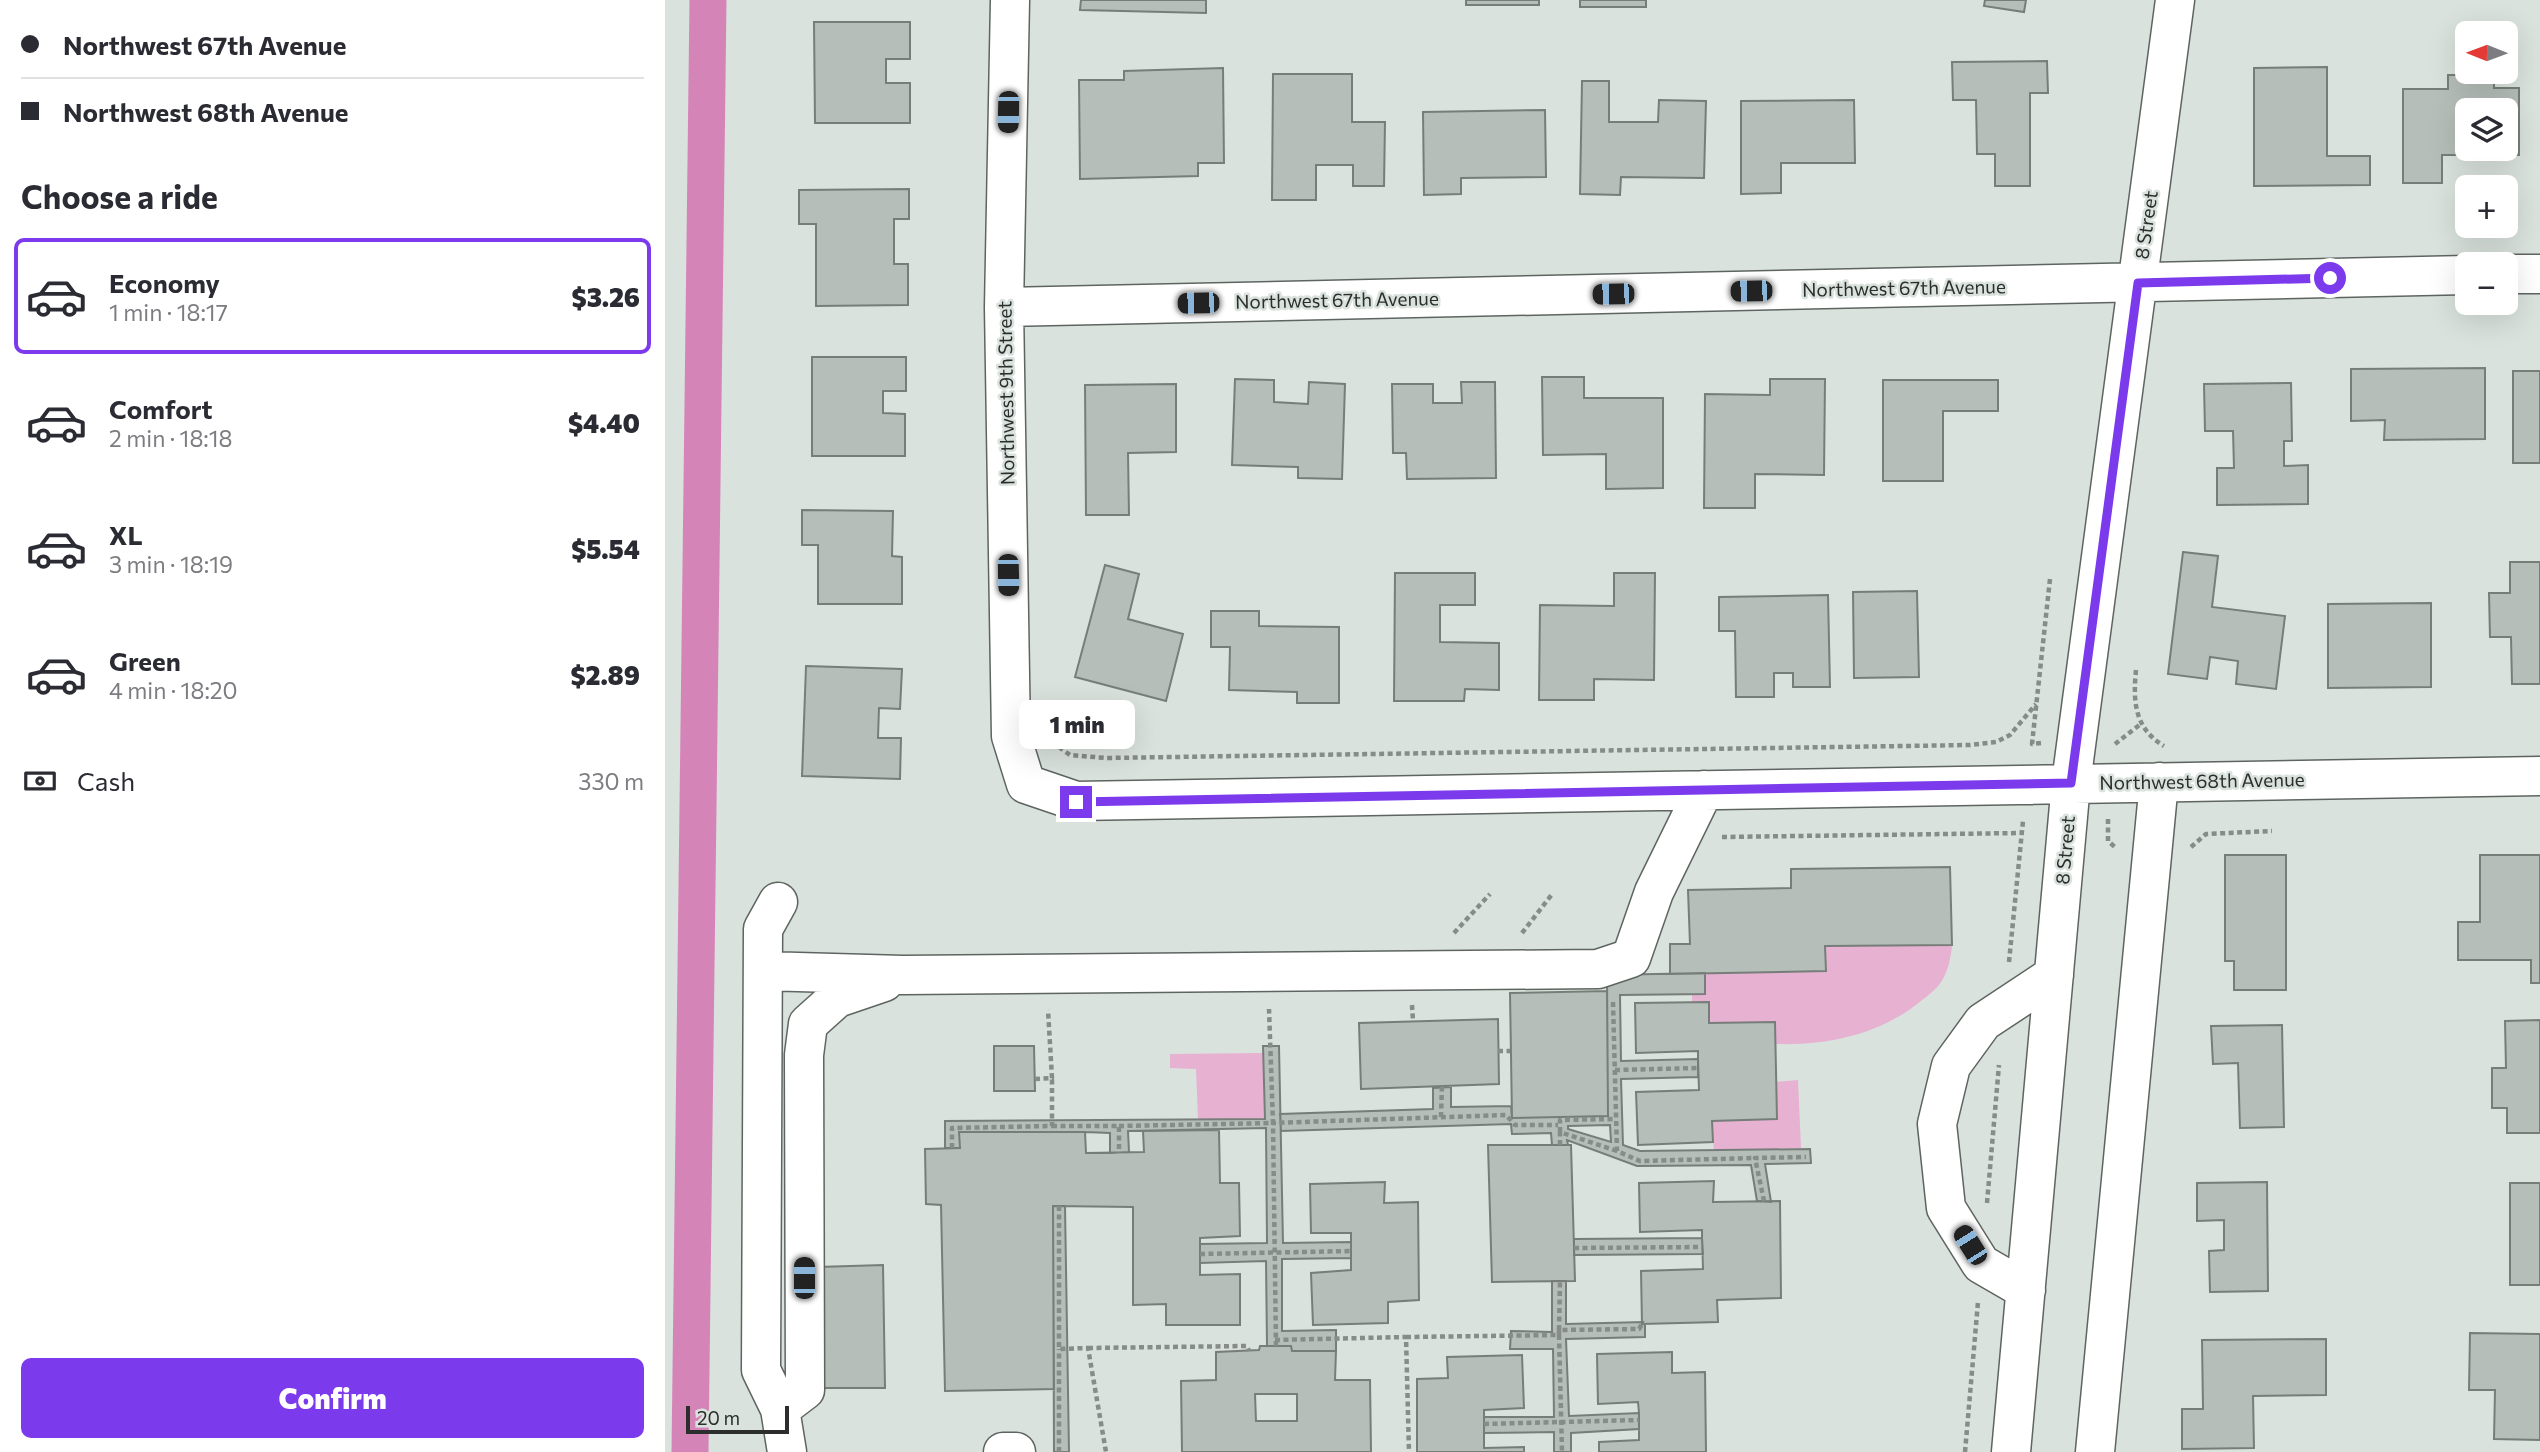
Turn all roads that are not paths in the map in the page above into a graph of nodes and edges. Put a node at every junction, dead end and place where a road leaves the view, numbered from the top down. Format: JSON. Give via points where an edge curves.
{"nodes":[{"id":1,"x":1010,"y":0,"type":"edge"},
{"id":2,"x":2175,"y":0,"type":"edge"},
{"id":3,"x":2540,"y":274,"type":"edge"},
{"id":4,"x":2455,"y":275,"type":"edge"},
{"id":5,"x":2518,"y":275,"type":"edge"},
{"id":6,"x":2138,"y":283,"type":"junction"},
{"id":7,"x":1004,"y":307,"type":"junction"},
{"id":8,"x":2165,"y":766,"type":"junction"},
{"id":9,"x":2540,"y":776,"type":"edge"},
{"id":10,"x":2071,"y":783,"type":"junction"},
{"id":11,"x":1026,"y":784,"type":"joint"},
{"id":12,"x":1704,"y":790,"type":"junction"},
{"id":13,"x":778,"y":902,"type":"dead end"},
{"id":14,"x":763,"y":971,"type":"junction"},
{"id":15,"x":903,"y":975,"type":"junction"},
{"id":16,"x":2054,"y":975,"type":"junction"},
{"id":17,"x":2026,"y":1290,"type":"junction"},
{"id":18,"x":780,"y":1409,"type":"junction"},
{"id":19,"x":787,"y":1452,"type":"edge"},
{"id":20,"x":1003,"y":1452,"type":"edge"},
{"id":21,"x":1016,"y":1452,"type":"edge"},
{"id":22,"x":2011,"y":1452,"type":"edge"},
{"id":23,"x":2095,"y":1452,"type":"edge"}],
"edges":[{"from":1,"to":7,"type":"street","name":"Northwest 9th Street"},
{"from":2,"to":6,"type":"street","name":"8 Street"},
{"from":3,"to":5,"type":"street"},
{"from":4,"to":6,"type":"street","name":"Northwest 67th Avenue"},
{"from":6,"to":7,"type":"street","name":"Northwest 67th Avenue"},
{"from":6,"to":10,"type":"street","name":"8 Street"},
{"from":7,"to":11,"type":"street","name":"Northwest 9th Street","via":[[1011,736]]},
{"from":8,"to":9,"type":"street","name":"Northwest 68th Avenue"},
{"from":8,"to":10,"type":"street","name":"Northwest 68th Avenue"},
{"from":8,"to":23,"type":"street"},
{"from":10,"to":12,"type":"street","name":"Northwest 68th Avenue"},
{"from":10,"to":16,"type":"street","name":"8 Street"},
{"from":11,"to":12,"type":"street","name":"Northwest 68th Avenue","via":[[1076,802]]},
{"from":12,"to":15,"type":"street","via":[[1654,892],[1631,958],[1598,969]]},
{"from":13,"to":14,"type":"street","via":[[763,929]]},
{"from":14,"to":15,"type":"street"},
{"from":14,"to":18,"type":"street","via":[[761,1370]]},
{"from":15,"to":18,"type":"street","via":[[837,998],[808,1024],[803,1055],[804,1390]]},
{"from":16,"to":17,"type":"street","name":"8 Street"},
{"from":16,"to":17,"type":"street","via":[[1983,1022],[1951,1066],[1937,1124],[1946,1208],[1981,1264]]},
{"from":17,"to":22,"type":"street","name":"8 Street"},
{"from":18,"to":19,"type":"street"},
{"from":20,"to":21,"type":"street"}]}
